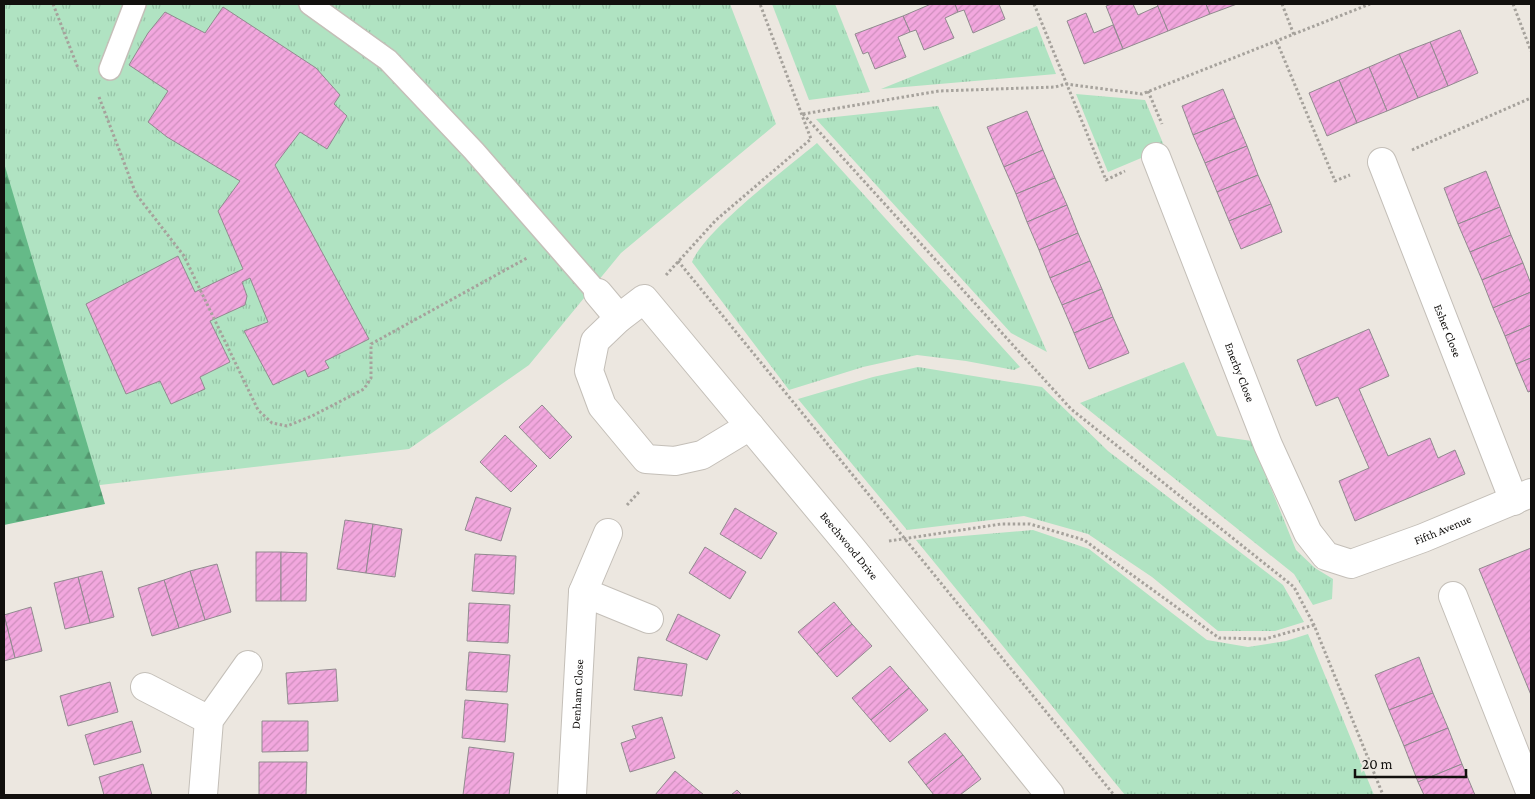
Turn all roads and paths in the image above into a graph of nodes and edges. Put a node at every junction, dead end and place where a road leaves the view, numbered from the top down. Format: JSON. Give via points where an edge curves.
{"nodes":[{"id":1,"x":53,"y":4,"type":"edge"},
{"id":2,"x":135,"y":4,"type":"edge"},
{"id":3,"x":310,"y":4,"type":"edge"},
{"id":4,"x":760,"y":4,"type":"edge"},
{"id":5,"x":1034,"y":4,"type":"edge"},
{"id":6,"x":1282,"y":4,"type":"edge"},
{"id":7,"x":1370,"y":4,"type":"edge"},
{"id":8,"x":1512,"y":4,"type":"edge"},
{"id":9,"x":1294,"y":35,"type":"junction"},
{"id":10,"x":1277,"y":42,"type":"junction"},
{"id":11,"x":1531,"y":51,"type":"edge"},
{"id":12,"x":110,"y":69,"type":"dead end"},
{"id":13,"x":80,"y":72,"type":"dead end"},
{"id":14,"x":1066,"y":84,"type":"junction"},
{"id":15,"x":1148,"y":91,"type":"junction"},
{"id":16,"x":97,"y":92,"type":"dead end"},
{"id":17,"x":1531,"y":98,"type":"edge"},
{"id":18,"x":803,"y":114,"type":"junction"},
{"id":19,"x":1156,"y":157,"type":"junction"},
{"id":20,"x":1382,"y":162,"type":"junction"},
{"id":21,"x":554,"y":243,"type":"junction"},
{"id":22,"x":678,"y":261,"type":"junction"},
{"id":23,"x":598,"y":293,"type":"joint"},
{"id":24,"x":644,"y":299,"type":"junction"},
{"id":25,"x":619,"y":318,"type":"junction"},
{"id":26,"x":750,"y":426,"type":"junction"},
{"id":27,"x":675,"y":461,"type":"junction"},
{"id":28,"x":1523,"y":497,"type":"edge"},
{"id":29,"x":608,"y":533,"type":"joint"},
{"id":30,"x":903,"y":537,"type":"junction"},
{"id":31,"x":853,"y":550,"type":"junction"},
{"id":32,"x":1351,"y":564,"type":"joint"},
{"id":33,"x":583,"y":592,"type":"junction"},
{"id":34,"x":1453,"y":596,"type":"dead end"},
{"id":35,"x":649,"y":619,"type":"dead end"},
{"id":36,"x":1314,"y":625,"type":"junction"},
{"id":37,"x":248,"y":665,"type":"dead end"},
{"id":38,"x":145,"y":687,"type":"dead end"},
{"id":39,"x":209,"y":720,"type":"junction"},
{"id":40,"x":1531,"y":794,"type":"edge"},
{"id":41,"x":204,"y":795,"type":"edge"},
{"id":42,"x":572,"y":795,"type":"edge"},
{"id":43,"x":1050,"y":795,"type":"edge"},
{"id":44,"x":1114,"y":795,"type":"edge"},
{"id":45,"x":1383,"y":795,"type":"edge"}],
"edges":[{"from":1,"to":13,"type":"path"},
{"from":2,"to":12,"type":"lane"},
{"from":3,"to":21,"type":"lane","via":[[388,60],[474,151]]},
{"from":4,"to":18,"type":"path"},
{"from":5,"to":14,"type":"path"},
{"from":6,"to":9,"type":"path"},
{"from":7,"to":9,"type":"path"},
{"from":8,"to":11,"type":"path"},
{"from":9,"to":10,"type":"path"},
{"from":10,"to":15,"type":"path"},
{"from":10,"to":20,"type":"path","via":[[1336,181]]},
{"from":14,"to":15,"type":"path","via":[[1142,94]]},
{"from":14,"to":18,"type":"path","via":[[939,91]]},
{"from":14,"to":19,"type":"path","via":[[1106,180]]},
{"from":15,"to":19,"type":"path","via":[[1173,151]]},
{"from":16,"to":21,"type":"path","via":[[136,194],[184,256],[258,410],[272,423],[287,426],[364,389],[371,378],[371,344]]},
{"from":17,"to":20,"type":"path"},
{"from":18,"to":22,"type":"path","via":[[812,139],[716,220]]},
{"from":18,"to":36,"type":"path","via":[[1071,409],[1294,587]]},
{"from":19,"to":32,"type":"street","name":"Enerby Close","via":[[1268,445],[1308,533],[1326,556]]},
{"from":20,"to":28,"type":"street","name":"Esher Close"},
{"from":21,"to":23,"type":"lane"},
{"from":22,"to":24,"type":"path"},
{"from":22,"to":30,"type":"path"},
{"from":23,"to":25,"type":"street"},
{"from":24,"to":25,"type":"street"},
{"from":24,"to":26,"type":"street","name":"Beechwood Drive"},
{"from":25,"to":27,"type":"street","via":[[595,341],[589,371],[602,406],[646,459]]},
{"from":26,"to":27,"type":"street","via":[[702,454]]},
{"from":26,"to":31,"type":"street","name":"Beechwood Drive"},
{"from":27,"to":29,"type":"path","via":[[632,498]]},
{"from":28,"to":32,"type":"street","name":"Fifth Avenue"},
{"from":29,"to":33,"type":"street","name":"Denham Close"},
{"from":30,"to":31,"type":"path"},
{"from":30,"to":36,"type":"path","via":[[1002,524],[1030,524],[1084,540],[1219,638],[1265,639]]},
{"from":30,"to":44,"type":"path"},
{"from":31,"to":43,"type":"street","name":"Beechwood Drive"},
{"from":33,"to":35,"type":"street"},
{"from":33,"to":42,"type":"street","name":"Denham Close"},
{"from":34,"to":40,"type":"street"},
{"from":36,"to":45,"type":"path"},
{"from":37,"to":39,"type":"street"},
{"from":38,"to":39,"type":"street"},
{"from":39,"to":41,"type":"street"}]}
